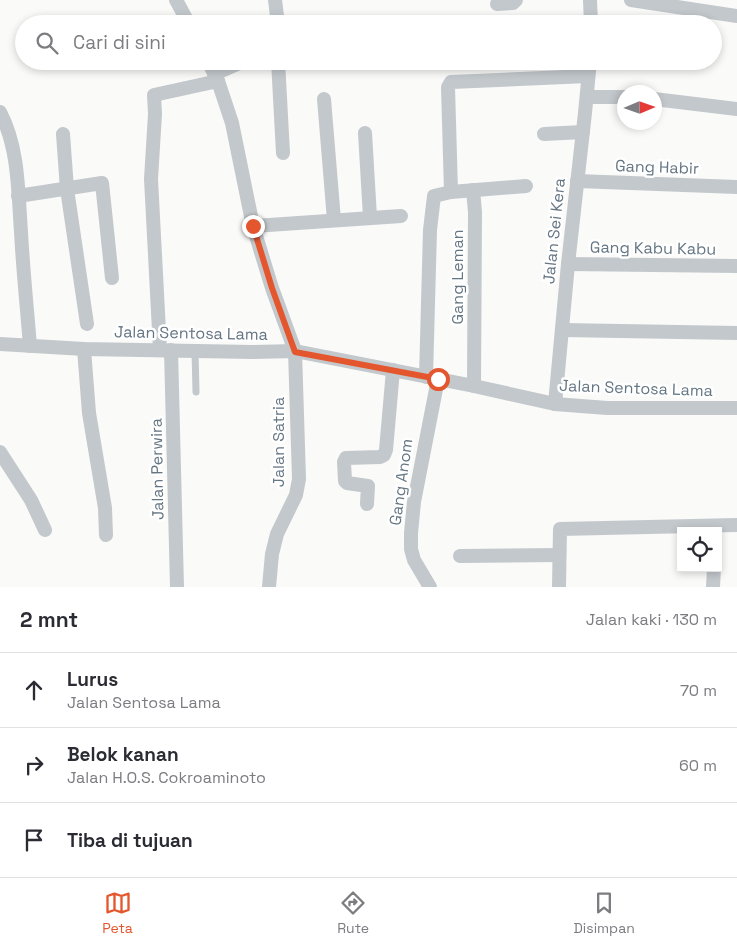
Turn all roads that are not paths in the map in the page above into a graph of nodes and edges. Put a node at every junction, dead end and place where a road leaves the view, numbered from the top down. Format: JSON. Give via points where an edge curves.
{"nodes":[{"id":1,"x":176,"y":0,"type":"edge"},
{"id":2,"x":275,"y":0,"type":"edge"},
{"id":3,"x":516,"y":0,"type":"edge"},
{"id":4,"x":590,"y":0,"type":"edge"},
{"id":5,"x":631,"y":0,"type":"edge"},
{"id":6,"x":497,"y":4,"type":"dead end"},
{"id":7,"x":184,"y":15,"type":"edge"},
{"id":8,"x":277,"y":15,"type":"edge"},
{"id":9,"x":591,"y":15,"type":"edge"},
{"id":10,"x":737,"y":16,"type":"edge"},
{"id":11,"x":278,"y":70,"type":"edge"},
{"id":12,"x":589,"y":70,"type":"edge"},
{"id":13,"x":213,"y":72,"type":"edge"},
{"id":14,"x":588,"y":76,"type":"junction"},
{"id":15,"x":587,"y":97,"type":"junction"},
{"id":16,"x":617,"y":97,"type":"edge"},
{"id":17,"x":324,"y":99,"type":"dead end"},
{"id":18,"x":662,"y":100,"type":"edge"},
{"id":19,"x":737,"y":109,"type":"edge"},
{"id":20,"x":0,"y":112,"type":"edge"},
{"id":21,"x":583,"y":132,"type":"junction"},
{"id":22,"x":366,"y":133,"type":"dead end"},
{"id":23,"x":63,"y":134,"type":"dead end"},
{"id":24,"x":544,"y":134,"type":"dead end"},
{"id":25,"x":283,"y":153,"type":"dead end"},
{"id":26,"x":577,"y":181,"type":"junction"},
{"id":27,"x":526,"y":186,"type":"dead end"},
{"id":28,"x":737,"y":187,"type":"edge"},
{"id":29,"x":67,"y":188,"type":"junction"},
{"id":30,"x":473,"y":190,"type":"junction"},
{"id":31,"x":451,"y":192,"type":"junction"},
{"id":32,"x":18,"y":196,"type":"junction"},
{"id":33,"x":401,"y":216,"type":"dead end"},
{"id":34,"x":370,"y":217,"type":"junction"},
{"id":35,"x":334,"y":220,"type":"junction"},
{"id":36,"x":253,"y":226,"type":"junction"},
{"id":37,"x":568,"y":264,"type":"junction"},
{"id":38,"x":737,"y":266,"type":"edge"},
{"id":39,"x":112,"y":278,"type":"dead end"},
{"id":40,"x":86,"y":324,"type":"dead end"},
{"id":41,"x":562,"y":330,"type":"junction"},
{"id":42,"x":737,"y":333,"type":"edge"},
{"id":43,"x":0,"y":344,"type":"edge"},
{"id":44,"x":30,"y":346,"type":"junction"},
{"id":45,"x":84,"y":349,"type":"junction"},
{"id":46,"x":166,"y":350,"type":"junction"},
{"id":47,"x":195,"y":351,"type":"junction"},
{"id":48,"x":295,"y":352,"type":"junction"},
{"id":49,"x":393,"y":370,"type":"junction"},
{"id":50,"x":432,"y":378,"type":"junction"},
{"id":51,"x":474,"y":386,"type":"junction"},
{"id":52,"x":196,"y":392,"type":"dead end"},
{"id":53,"x":555,"y":404,"type":"junction"},
{"id":54,"x":737,"y":408,"type":"edge"},
{"id":55,"x":0,"y":452,"type":"edge"},
{"id":56,"x":367,"y":504,"type":"dead end"},
{"id":57,"x":737,"y":526,"type":"edge"},
{"id":58,"x":722,"y":528,"type":"edge"},
{"id":59,"x":677,"y":529,"type":"edge"},
{"id":60,"x":45,"y":530,"type":"dead end"},
{"id":61,"x":106,"y":535,"type":"dead end"},
{"id":62,"x":559,"y":555,"type":"junction"},
{"id":63,"x":460,"y":556,"type":"dead end"},
{"id":64,"x":714,"y":572,"type":"edge"},
{"id":65,"x":177,"y":587,"type":"edge"},
{"id":66,"x":269,"y":587,"type":"edge"},
{"id":67,"x":430,"y":587,"type":"edge"},
{"id":68,"x":559,"y":587,"type":"edge"},
{"id":69,"x":713,"y":587,"type":"edge"}],
"edges":[{"from":1,"to":7,"type":"street"},
{"from":2,"to":8,"type":"street"},
{"from":3,"to":6,"type":"street"},
{"from":4,"to":9,"type":"street"},
{"from":5,"to":10,"type":"street"},
{"from":11,"to":25,"type":"street"},
{"from":12,"to":14,"type":"street","name":"Jalan Sei Kera"},
{"from":13,"to":36,"type":"street","name":"Jalan Satria","via":[[232,123]]},
{"from":13,"to":46,"type":"street","name":"Jalan Perwira","via":[[154,95],[150,178]]},
{"from":14,"to":15,"type":"street","name":"Jalan Sei Kera"},
{"from":14,"to":31,"type":"street","via":[[451,82],[448,87]]},
{"from":15,"to":16,"type":"street"},
{"from":15,"to":21,"type":"street","name":"Jalan Sei Kera"},
{"from":17,"to":35,"type":"street"},
{"from":18,"to":19,"type":"street"},
{"from":20,"to":32,"type":"street","via":[[13,147]]},
{"from":21,"to":24,"type":"street"},
{"from":21,"to":26,"type":"street","name":"Jalan Sei Kera"},
{"from":22,"to":34,"type":"street"},
{"from":23,"to":29,"type":"street"},
{"from":26,"to":28,"type":"street","name":"Gang Habir"},
{"from":26,"to":37,"type":"street","name":"Jalan Sei Kera"},
{"from":27,"to":30,"type":"street"},
{"from":29,"to":32,"type":"street"},
{"from":29,"to":39,"type":"street","via":[[102,183]]},
{"from":29,"to":40,"type":"street"},
{"from":30,"to":31,"type":"street"},
{"from":30,"to":51,"type":"street","name":"Gang Leman"},
{"from":31,"to":50,"type":"street","name":"Gang Anom","via":[[434,196],[430,230]]},
{"from":32,"to":44,"type":"street"},
{"from":33,"to":34,"type":"street"},
{"from":34,"to":35,"type":"street"},
{"from":35,"to":36,"type":"street"},
{"from":36,"to":48,"type":"street","name":"Jalan Satria"},
{"from":37,"to":38,"type":"street","name":"Gang Kabu Kabu"},
{"from":37,"to":41,"type":"street","name":"Jalan Sei Kera"},
{"from":41,"to":42,"type":"street"},
{"from":41,"to":53,"type":"street","name":"Jalan Sei Kera"},
{"from":43,"to":44,"type":"street","name":"Jalan Sentosa Lama"},
{"from":44,"to":45,"type":"street","name":"Jalan Sentosa Lama"},
{"from":45,"to":46,"type":"street","name":"Jalan Sentosa Lama"},
{"from":45,"to":61,"type":"street","via":[[89,413],[105,508]]},
{"from":46,"to":47,"type":"street","name":"Jalan Sentosa Lama"},
{"from":46,"to":65,"type":"street","name":"Jalan Perwira"},
{"from":47,"to":48,"type":"street","name":"Jalan Sentosa Lama"},
{"from":47,"to":52,"type":"lane"},
{"from":48,"to":49,"type":"street","name":"Jalan Sentosa Lama"},
{"from":48,"to":66,"type":"street","name":"Jalan Satria","via":[[299,479],[294,501],[277,534]]},
{"from":49,"to":50,"type":"street","name":"Jalan Sentosa Lama"},
{"from":49,"to":56,"type":"street","via":[[384,454],[380,457],[346,458],[344,462],[345,480],[368,486]]},
{"from":50,"to":51,"type":"street","name":"Jalan Sentosa Lama"},
{"from":50,"to":67,"type":"street","name":"Gang Anom","via":[[411,533],[414,560]]},
{"from":51,"to":53,"type":"street","name":"Jalan Sentosa Lama"},
{"from":53,"to":54,"type":"street","name":"Jalan Sentosa Lama","via":[[607,408]]},
{"from":55,"to":60,"type":"street","via":[[31,500]]},
{"from":57,"to":58,"type":"street"},
{"from":59,"to":62,"type":"street","via":[[560,529]]},
{"from":62,"to":63,"type":"street"},
{"from":62,"to":68,"type":"street"},
{"from":64,"to":69,"type":"street"}]}
